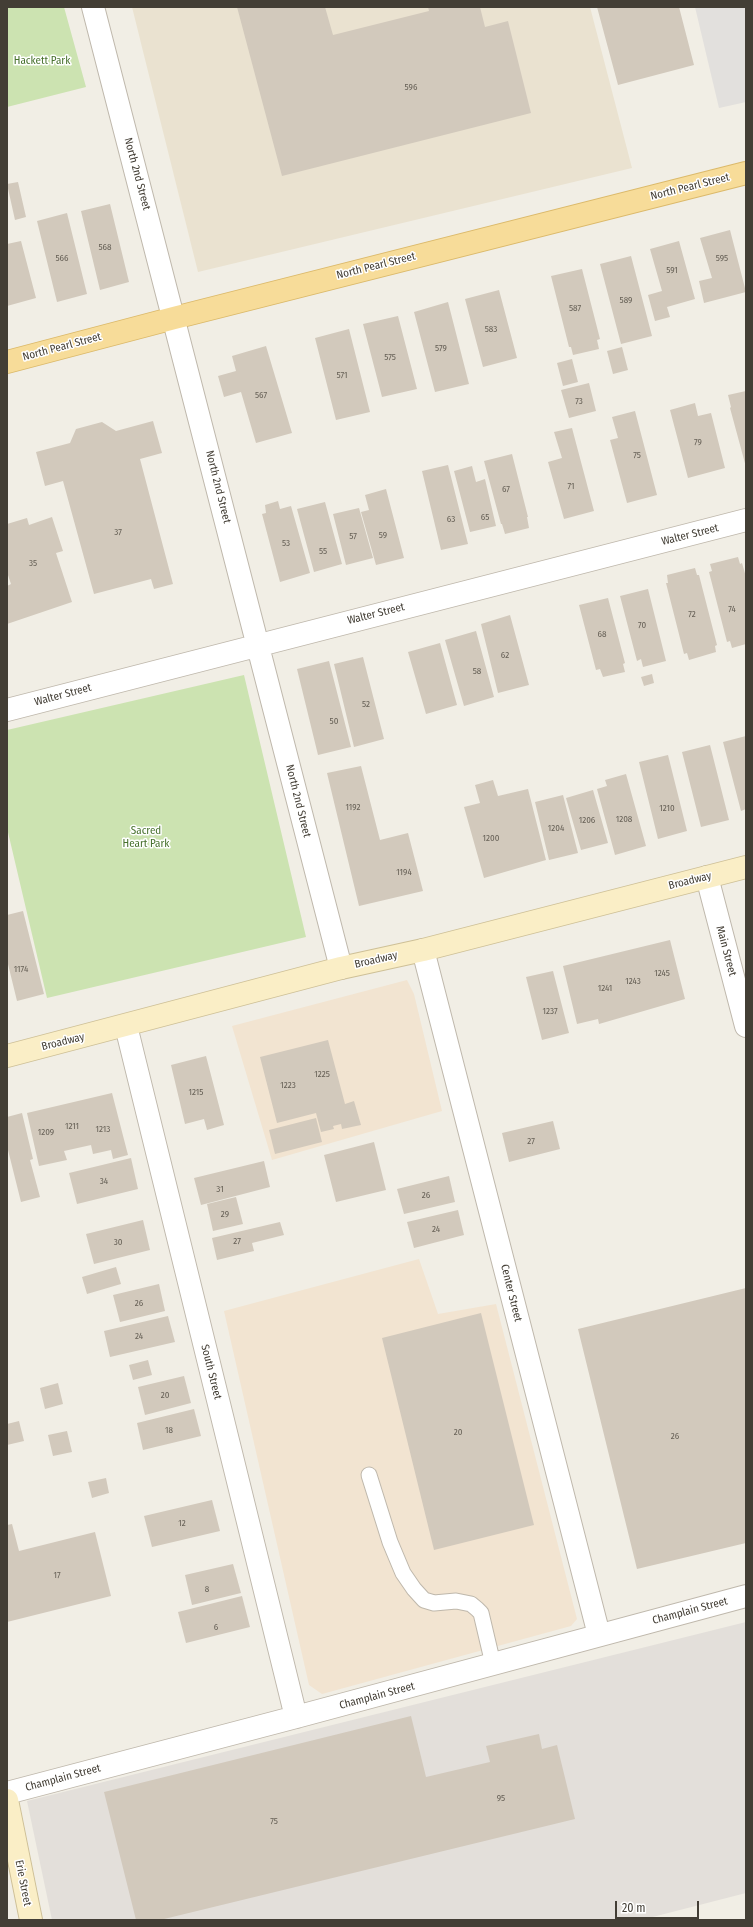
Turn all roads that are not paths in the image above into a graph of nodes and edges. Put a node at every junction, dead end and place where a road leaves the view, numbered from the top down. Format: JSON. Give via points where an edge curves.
{"nodes":[{"id":1,"x":94,"y":7,"type":"edge"},
{"id":2,"x":746,"y":173,"type":"edge"},
{"id":3,"x":174,"y":318,"type":"junction"},
{"id":4,"x":7,"y":362,"type":"edge"},
{"id":5,"x":746,"y":520,"type":"edge"},
{"id":6,"x":258,"y":644,"type":"junction"},
{"id":7,"x":7,"y":710,"type":"edge"},
{"id":8,"x":746,"y":867,"type":"edge"},
{"id":9,"x":707,"y":877,"type":"junction"},
{"id":10,"x":423,"y":950,"type":"junction"},
{"id":11,"x":341,"y":968,"type":"junction"},
{"id":12,"x":126,"y":1026,"type":"junction"},
{"id":13,"x":746,"y":1026,"type":"edge"},
{"id":14,"x":7,"y":1056,"type":"edge"},
{"id":15,"x":369,"y":1475,"type":"dead end"},
{"id":16,"x":746,"y":1596,"type":"edge"},
{"id":17,"x":599,"y":1635,"type":"junction"},
{"id":18,"x":493,"y":1664,"type":"junction"},
{"id":19,"x":296,"y":1717,"type":"junction"},
{"id":20,"x":7,"y":1793,"type":"edge"},
{"id":21,"x":7,"y":1800,"type":"edge"},
{"id":22,"x":31,"y":1920,"type":"edge"}],
"edges":[{"from":1,"to":3,"type":"street","name":"North 2nd Street"},
{"from":2,"to":3,"type":"main road","name":"North Pearl Street"},
{"from":3,"to":4,"type":"main road","name":"North Pearl Street"},
{"from":3,"to":6,"type":"street","name":"North 2nd Street"},
{"from":5,"to":6,"type":"street","name":"Walter Street"},
{"from":6,"to":7,"type":"street","name":"Walter Street"},
{"from":6,"to":11,"type":"street","name":"North 2nd Street"},
{"from":8,"to":9,"type":"street","name":"Broadway"},
{"from":9,"to":10,"type":"street","name":"Broadway"},
{"from":9,"to":13,"type":"street","name":"Main Street"},
{"from":10,"to":11,"type":"street","name":"Broadway"},
{"from":10,"to":17,"type":"street","name":"Center Street"},
{"from":11,"to":12,"type":"street","name":"Broadway"},
{"from":12,"to":14,"type":"street","name":"Broadway"},
{"from":12,"to":19,"type":"street","name":"South Street"},
{"from":15,"to":18,"type":"lane","via":[[403,1574],[424,1600],[434,1603],[456,1601],[471,1604],[477,1609]]},
{"from":16,"to":17,"type":"street","name":"Champlain Street"},
{"from":17,"to":18,"type":"street","name":"Champlain Street"},
{"from":18,"to":19,"type":"street","name":"Champlain Street"},
{"from":19,"to":20,"type":"street","name":"Champlain Street"},
{"from":21,"to":22,"type":"street","name":"Erie Street"}]}
